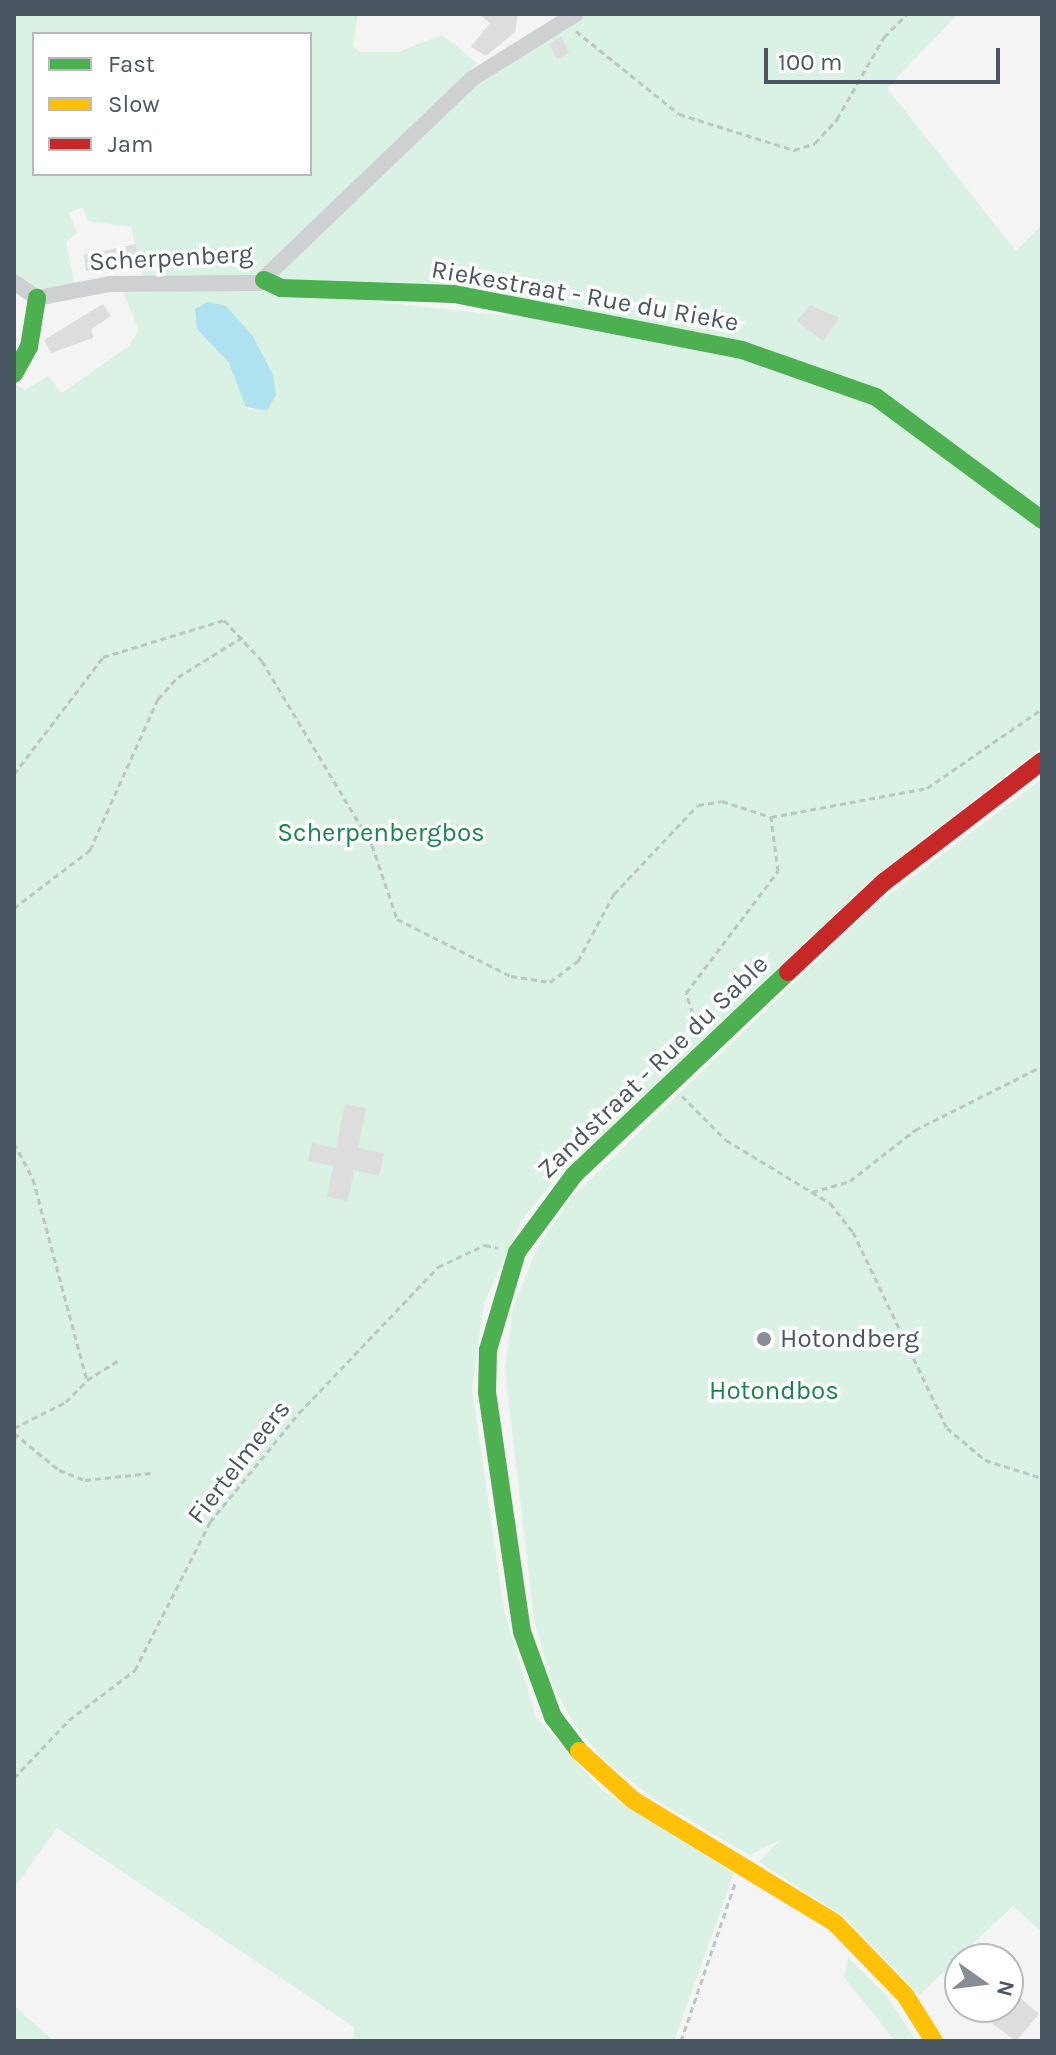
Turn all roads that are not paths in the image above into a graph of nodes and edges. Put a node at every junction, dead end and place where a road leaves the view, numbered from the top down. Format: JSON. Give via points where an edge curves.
{"nodes":[{"id":1,"x":570,"y":18,"type":"edge"},
{"id":2,"x":264,"y":280,"type":"junction"},
{"id":3,"x":14,"y":282,"type":"edge"},
{"id":4,"x":37,"y":298,"type":"junction"},
{"id":5,"x":14,"y":374,"type":"edge"},
{"id":6,"x":1042,"y":520,"type":"edge"},
{"id":7,"x":1042,"y":761,"type":"edge"},
{"id":8,"x":934,"y":2041,"type":"edge"}],
"edges":[{"from":1,"to":2,"type":"street","name":"Scherpenberg","via":[[473,78]]},
{"from":2,"to":4,"type":"street","name":"Scherpenberg","via":[[110,284]]},
{"from":2,"to":6,"type":"main road","name":"Riekestraat - Rue du Rieke","via":[[281,288],[454,294],[742,350],[876,397]]},
{"from":3,"to":4,"type":"street"},
{"from":4,"to":5,"type":"main road","via":[[29,347]]},
{"from":7,"to":8,"type":"main road","name":"Zandstraat - Rue du Sable","via":[[884,882],[574,1175],[517,1252],[495,1313],[487,1393],[522,1632],[553,1717],[583,1757],[633,1800],[857,1942],[905,1995]]}]}
